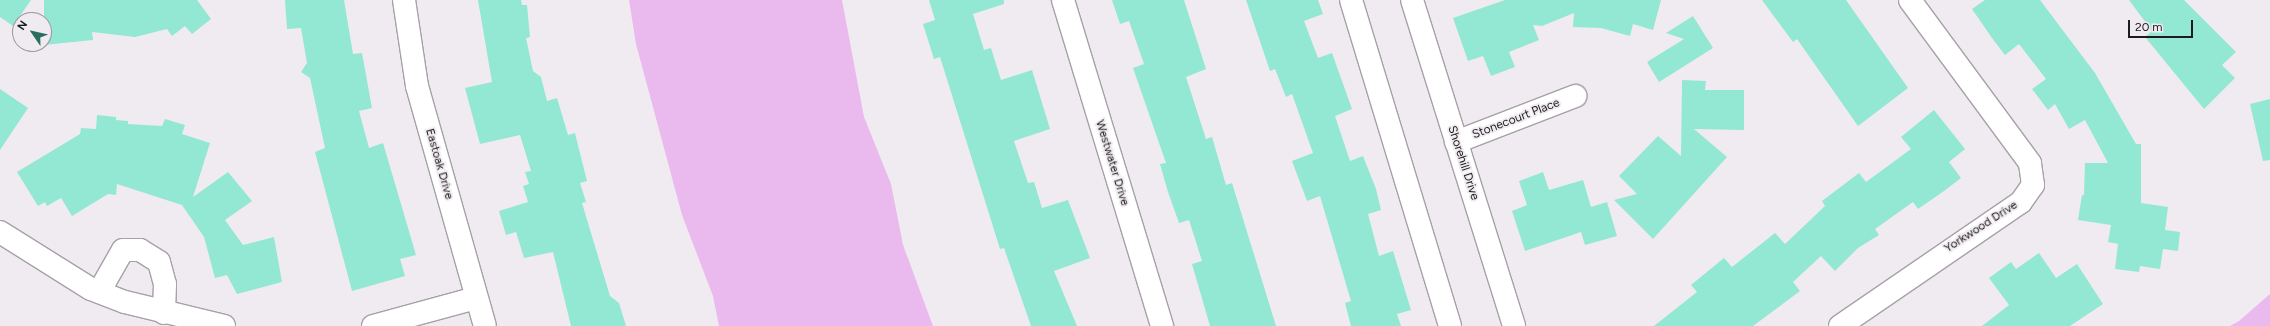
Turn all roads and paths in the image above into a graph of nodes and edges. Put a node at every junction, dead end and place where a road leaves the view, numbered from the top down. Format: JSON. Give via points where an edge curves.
{"nodes":[{"id":1,"x":404,"y":0,"type":"edge"},
{"id":2,"x":1063,"y":0,"type":"edge"},
{"id":3,"x":1351,"y":0,"type":"edge"},
{"id":4,"x":1412,"y":0,"type":"edge"},
{"id":5,"x":1910,"y":0,"type":"edge"},
{"id":6,"x":1575,"y":96,"type":"dead end"},
{"id":7,"x":1456,"y":142,"type":"junction"},
{"id":8,"x":0,"y":232,"type":"edge"},
{"id":9,"x":98,"y":292,"type":"junction"},
{"id":10,"x":476,"y":298,"type":"junction"},
{"id":11,"x":164,"y":313,"type":"junction"},
{"id":12,"x":224,"y":326,"type":"edge"},
{"id":13,"x":373,"y":326,"type":"edge"},
{"id":14,"x":485,"y":326,"type":"edge"},
{"id":15,"x":1162,"y":326,"type":"edge"},
{"id":16,"x":1450,"y":326,"type":"edge"},
{"id":17,"x":1514,"y":326,"type":"edge"},
{"id":18,"x":1840,"y":326,"type":"edge"}],
"edges":[{"from":1,"to":10,"type":"street","name":"Eastoak Drive","via":[[417,86]]},
{"from":2,"to":15,"type":"street","name":"Westwater Drive"},
{"from":3,"to":16,"type":"street"},
{"from":4,"to":7,"type":"street","name":"Shorehill Drive"},
{"from":5,"to":18,"type":"street","name":"Yorkwood Drive","via":[[2030,163],[2033,185],[2021,202]]},
{"from":6,"to":7,"type":"street","name":"Stonecourt Place"},
{"from":7,"to":17,"type":"street","name":"Shorehill Drive"},
{"from":8,"to":9,"type":"street","via":[[66,276]]},
{"from":9,"to":11,"type":"street"},
{"from":9,"to":11,"type":"street","via":[[123,250],[140,250],[159,262],[165,284]]},
{"from":10,"to":13,"type":"street"},
{"from":10,"to":14,"type":"street","name":"Eastoak Drive"},
{"from":11,"to":12,"type":"street"}]}
